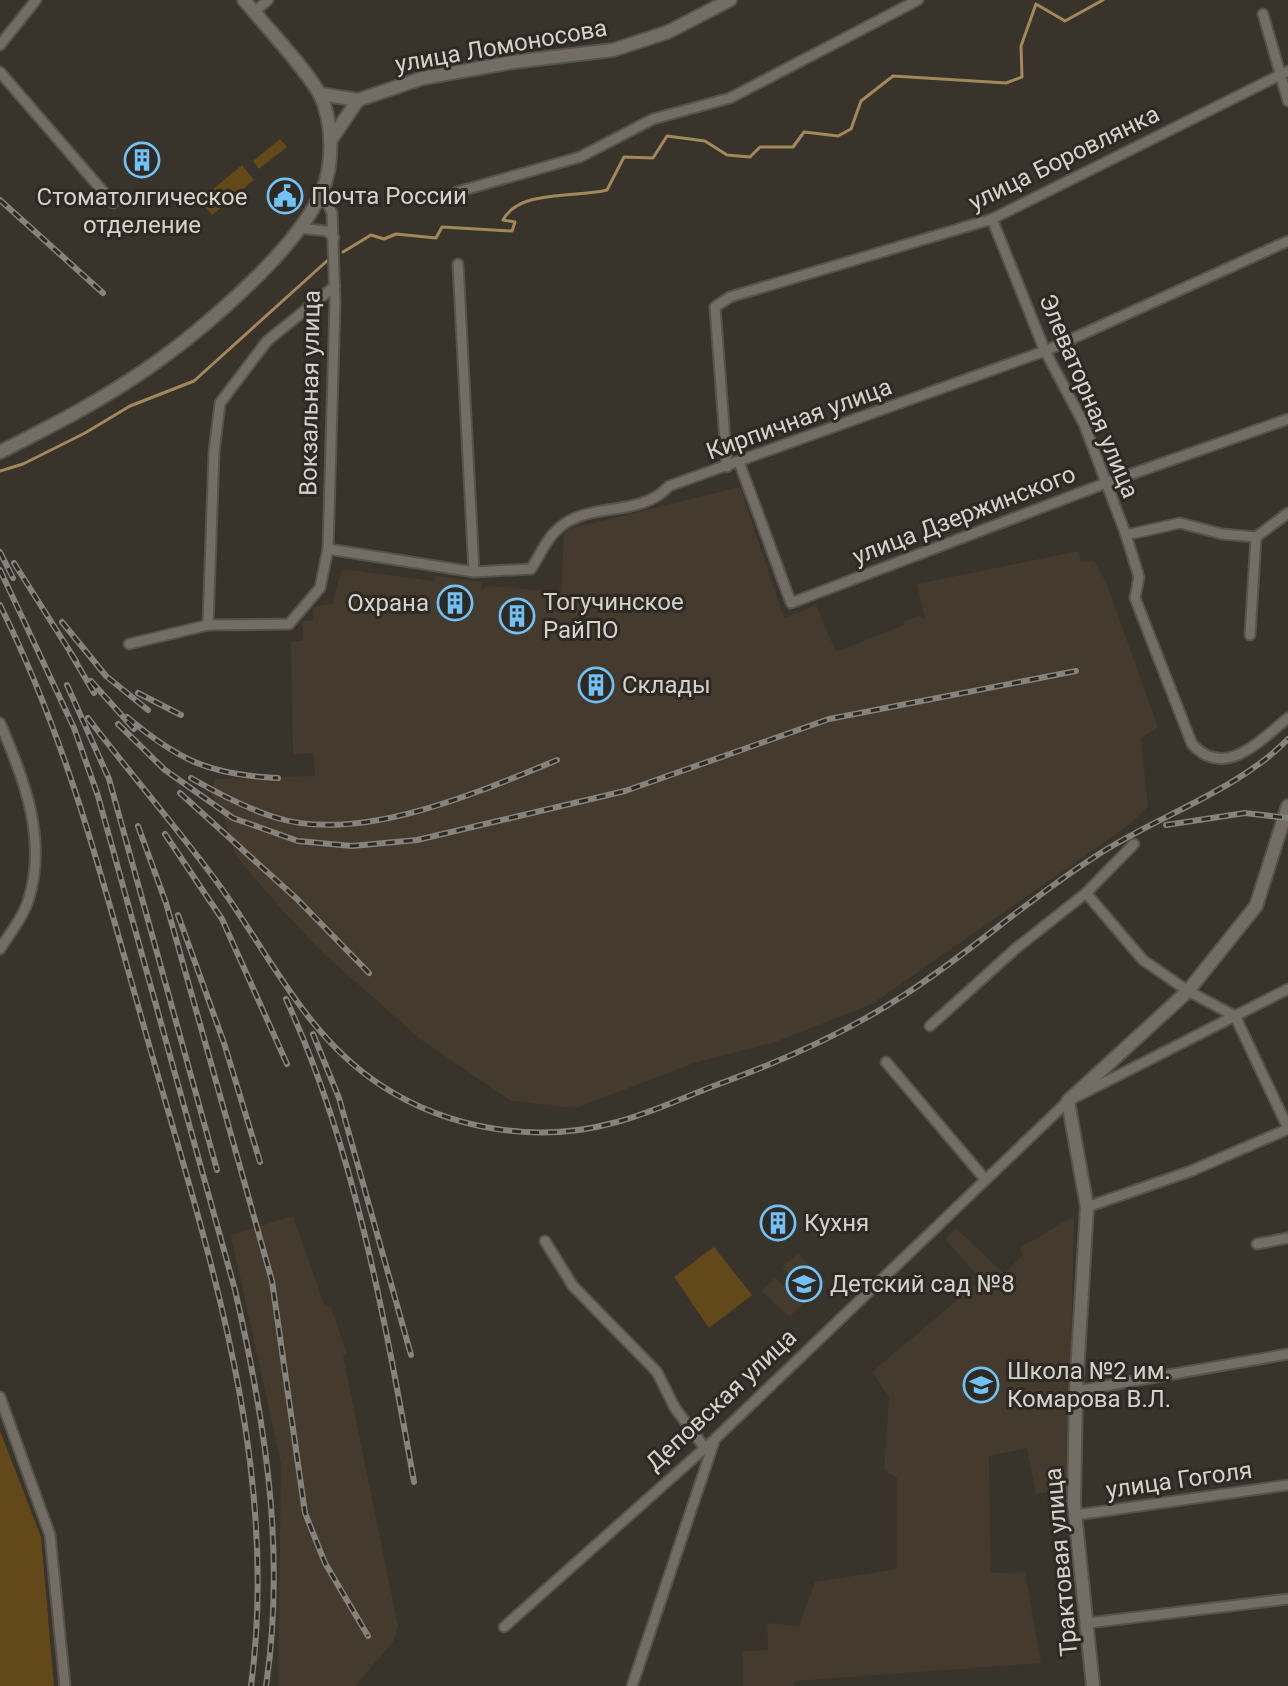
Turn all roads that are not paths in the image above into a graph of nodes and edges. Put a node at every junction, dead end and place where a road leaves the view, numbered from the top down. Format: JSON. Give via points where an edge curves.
{"nodes":[{"id":1,"x":36,"y":0,"type":"edge"},
{"id":2,"x":244,"y":0,"type":"edge"},
{"id":3,"x":268,"y":0,"type":"edge"},
{"id":4,"x":730,"y":0,"type":"edge"},
{"id":5,"x":918,"y":0,"type":"edge"},
{"id":6,"x":254,"y":12,"type":"junction"},
{"id":7,"x":1263,"y":14,"type":"dead end"},
{"id":8,"x":0,"y":45,"type":"edge"},
{"id":9,"x":0,"y":72,"type":"edge"},
{"id":10,"x":1285,"y":73,"type":"edge"},
{"id":11,"x":320,"y":94,"type":"junction"},
{"id":12,"x":358,"y":100,"type":"junction"},
{"id":13,"x":1288,"y":101,"type":"edge"},
{"id":14,"x":330,"y":141,"type":"junction"},
{"id":15,"x":322,"y":191,"type":"junction"},
{"id":16,"x":457,"y":192,"type":"dead end"},
{"id":17,"x":113,"y":203,"type":"dead end"},
{"id":18,"x":992,"y":219,"type":"junction"},
{"id":19,"x":298,"y":228,"type":"junction"},
{"id":20,"x":334,"y":238,"type":"junction"},
{"id":21,"x":1288,"y":241,"type":"edge"},
{"id":22,"x":458,"y":264,"type":"dead end"},
{"id":23,"x":335,"y":286,"type":"junction"},
{"id":24,"x":1045,"y":351,"type":"junction"},
{"id":25,"x":1288,"y":419,"type":"edge"},
{"id":26,"x":56,"y":423,"type":"junction"},
{"id":27,"x":0,"y":445,"type":"edge"},
{"id":28,"x":0,"y":452,"type":"edge"},
{"id":29,"x":739,"y":462,"type":"junction"},
{"id":30,"x":727,"y":467,"type":"junction"},
{"id":31,"x":1106,"y":483,"type":"junction"},
{"id":32,"x":1288,"y":513,"type":"edge"},
{"id":33,"x":1126,"y":535,"type":"junction"},
{"id":34,"x":1256,"y":537,"type":"junction"},
{"id":35,"x":328,"y":549,"type":"junction"},
{"id":36,"x":474,"y":572,"type":"junction"},
{"id":37,"x":208,"y":625,"type":"junction"},
{"id":38,"x":1250,"y":635,"type":"dead end"},
{"id":39,"x":129,"y":644,"type":"dead end"},
{"id":40,"x":1288,"y":718,"type":"edge"},
{"id":41,"x":0,"y":723,"type":"edge"},
{"id":42,"x":1288,"y":806,"type":"edge"},
{"id":43,"x":1134,"y":844,"type":"dead end"},
{"id":44,"x":1086,"y":893,"type":"junction"},
{"id":45,"x":0,"y":949,"type":"edge"},
{"id":46,"x":1288,"y":989,"type":"edge"},
{"id":47,"x":1188,"y":991,"type":"junction"},
{"id":48,"x":1235,"y":1016,"type":"junction"},
{"id":49,"x":930,"y":1026,"type":"dead end"},
{"id":50,"x":886,"y":1062,"type":"dead end"},
{"id":51,"x":1068,"y":1101,"type":"junction"},
{"id":52,"x":1288,"y":1129,"type":"edge"},
{"id":53,"x":984,"y":1178,"type":"junction"},
{"id":54,"x":1087,"y":1207,"type":"junction"},
{"id":55,"x":1288,"y":1238,"type":"edge"},
{"id":56,"x":545,"y":1241,"type":"dead end"},
{"id":57,"x":1257,"y":1244,"type":"dead end"},
{"id":58,"x":1288,"y":1354,"type":"edge"},
{"id":59,"x":1076,"y":1391,"type":"junction"},
{"id":60,"x":0,"y":1397,"type":"edge"},
{"id":61,"x":715,"y":1439,"type":"junction"},
{"id":62,"x":705,"y":1448,"type":"junction"},
{"id":63,"x":1288,"y":1485,"type":"edge"},
{"id":64,"x":1076,"y":1515,"type":"junction"},
{"id":65,"x":1288,"y":1599,"type":"edge"},
{"id":66,"x":1088,"y":1623,"type":"junction"},
{"id":67,"x":504,"y":1627,"type":"dead end"},
{"id":68,"x":65,"y":1686,"type":"edge"},
{"id":69,"x":632,"y":1686,"type":"edge"},
{"id":70,"x":1093,"y":1686,"type":"edge"}],
"edges":[{"from":1,"to":8,"type":"street"},
{"from":2,"to":6,"type":"main road"},
{"from":3,"to":6,"type":"street"},
{"from":4,"to":12,"type":"main road","name":"улица Ломоносова","via":[[668,32],[613,50],[423,78]]},
{"from":5,"to":16,"type":"street","via":[[730,98],[653,119],[580,157]]},
{"from":6,"to":11,"type":"main road"},
{"from":7,"to":10,"type":"street"},
{"from":9,"to":17,"type":"street"},
{"from":10,"to":13,"type":"street"},
{"from":10,"to":18,"type":"street","name":"улица Боровлянка"},
{"from":11,"to":12,"type":"main road","name":"улица Ломоносова"},
{"from":11,"to":14,"type":"main road"},
{"from":12,"to":14,"type":"main road"},
{"from":14,"to":15,"type":"main road"},
{"from":15,"to":19,"type":"main road"},
{"from":15,"to":20,"type":"street","name":"Вокзальная улица","via":[[332,213]]},
{"from":18,"to":24,"type":"street","name":"Элеваторная улица"},
{"from":18,"to":30,"type":"street","name":"улица Боровлянка","via":[[730,297],[715,307]]},
{"from":19,"to":20,"type":"street","via":[[327,231]]},
{"from":19,"to":26,"type":"main road","via":[[241,290],[182,341],[134,378]]},
{"from":20,"to":23,"type":"street","name":"Вокзальная улица"},
{"from":21,"to":24,"type":"street","name":"Кирпичная улица"},
{"from":22,"to":36,"type":"street"},
{"from":23,"to":35,"type":"street","name":"Вокзальная улица"},
{"from":23,"to":37,"type":"street","via":[[267,341],[220,403]]},
{"from":24,"to":29,"type":"street","name":"Кирпичная улица"},
{"from":24,"to":31,"type":"street","name":"Элеваторная улица","via":[[1084,424]]},
{"from":25,"to":31,"type":"street","name":"улица Дзержинского"},
{"from":26,"to":27,"type":"main road"},
{"from":26,"to":28,"type":"main road"},
{"from":29,"to":30,"type":"street","name":"Кирпичная улица"},
{"from":29,"to":31,"type":"street","name":"улица Дзержинского","via":[[791,603]]},
{"from":30,"to":36,"type":"street","name":"Кирпичная улица","via":[[634,504],[566,522],[550,536],[531,569]]},
{"from":31,"to":33,"type":"street","name":"Элеваторная улица"},
{"from":32,"to":34,"type":"street"},
{"from":33,"to":34,"type":"street","via":[[1180,523]]},
{"from":33,"to":40,"type":"street","name":"Элеваторная улица","via":[[1139,577],[1135,598],[1192,744],[1215,760],[1236,758]]},
{"from":34,"to":38,"type":"street"},
{"from":35,"to":36,"type":"street","name":"Кирпичная улица"},
{"from":35,"to":37,"type":"street","name":"Вокзальная улица","via":[[320,588],[289,624]]},
{"from":37,"to":39,"type":"street","name":"Вокзальная улица"},
{"from":41,"to":45,"type":"street","via":[[30,803],[38,860],[28,904]]},
{"from":42,"to":47,"type":"main road","name":"Деповская улица","via":[[1256,906]]},
{"from":43,"to":44,"type":"street"},
{"from":44,"to":47,"type":"street","via":[[1143,960]]},
{"from":44,"to":49,"type":"street"},
{"from":46,"to":48,"type":"street","name":"Деповская улица"},
{"from":47,"to":48,"type":"street"},
{"from":47,"to":51,"type":"main road","name":"Деповская улица"},
{"from":48,"to":51,"type":"street","name":"Деповская улица"},
{"from":48,"to":52,"type":"street"},
{"from":50,"to":53,"type":"street"},
{"from":51,"to":53,"type":"street","name":"Деповская улица"},
{"from":51,"to":54,"type":"main road","name":"Трактовая улица"},
{"from":52,"to":54,"type":"street","via":[[1191,1171]]},
{"from":53,"to":61,"type":"street","name":"Деповская улица"},
{"from":54,"to":59,"type":"main road","name":"Трактовая улица"},
{"from":55,"to":57,"type":"street"},
{"from":56,"to":62,"type":"street","via":[[573,1286],[657,1372],[675,1408]]},
{"from":58,"to":59,"type":"street"},
{"from":59,"to":64,"type":"main road","name":"Трактовая улица"},
{"from":60,"to":68,"type":"street","via":[[50,1535]]},
{"from":61,"to":62,"type":"street","name":"Деповская улица"},
{"from":61,"to":69,"type":"street"},
{"from":62,"to":67,"type":"street","name":"Деповская улица"},
{"from":63,"to":64,"type":"street","name":"улица Гоголя"},
{"from":64,"to":66,"type":"main road","name":"Трактовая улица"},
{"from":65,"to":66,"type":"street"},
{"from":66,"to":70,"type":"main road","name":"Трактовая улица"}]}
